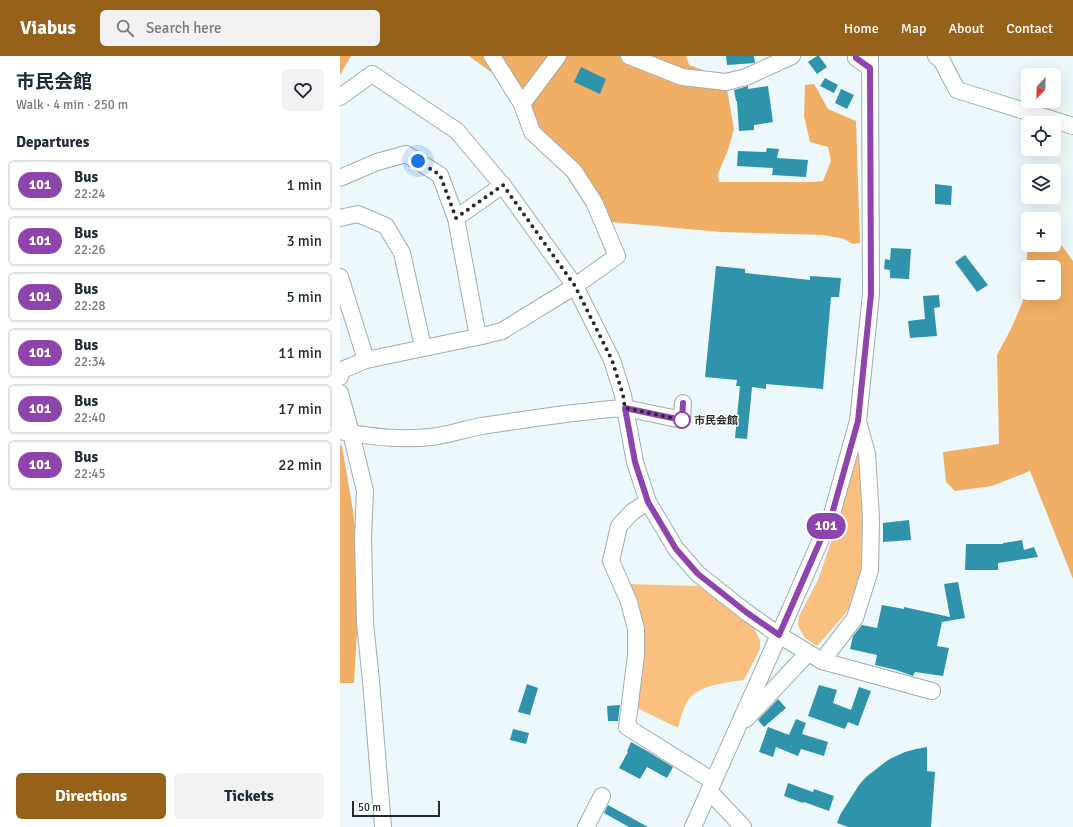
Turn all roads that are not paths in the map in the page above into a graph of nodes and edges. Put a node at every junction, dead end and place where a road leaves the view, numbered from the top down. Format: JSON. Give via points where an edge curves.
{"nodes":[{"id":1,"x":492,"y":56,"type":"edge"},
{"id":2,"x":558,"y":56,"type":"edge"},
{"id":3,"x":629,"y":56,"type":"edge"},
{"id":4,"x":792,"y":56,"type":"edge"},
{"id":5,"x":856,"y":56,"type":"edge"},
{"id":6,"x":936,"y":56,"type":"edge"},
{"id":7,"x":870,"y":62,"type":"edge"},
{"id":8,"x":340,"y":97,"type":"edge"},
{"id":9,"x":522,"y":104,"type":"junction"},
{"id":10,"x":1073,"y":126,"type":"edge"},
{"id":11,"x":340,"y":178,"type":"edge"},
{"id":12,"x":503,"y":185,"type":"junction"},
{"id":13,"x":340,"y":218,"type":"edge"},
{"id":14,"x":456,"y":218,"type":"junction"},
{"id":15,"x":340,"y":277,"type":"edge"},
{"id":16,"x":575,"y":286,"type":"junction"},
{"id":17,"x":478,"y":336,"type":"junction"},
{"id":18,"x":424,"y":347,"type":"junction"},
{"id":19,"x":366,"y":360,"type":"junction"},
{"id":20,"x":340,"y":377,"type":"edge"},
{"id":21,"x":340,"y":393,"type":"edge"},
{"id":22,"x":683,"y":403,"type":"dead end"},
{"id":23,"x":625,"y":408,"type":"junction"},
{"id":24,"x":858,"y":421,"type":"junction"},
{"id":25,"x":346,"y":432,"type":"edge"},
{"id":26,"x":648,"y":502,"type":"junction"},
{"id":27,"x":779,"y":635,"type":"junction"},
{"id":28,"x":808,"y":653,"type":"junction"},
{"id":29,"x":822,"y":661,"type":"junction"},
{"id":30,"x":932,"y":691,"type":"dead end"},
{"id":31,"x":737,"y":729,"type":"junction"},
{"id":32,"x":711,"y":786,"type":"junction"},
{"id":33,"x":602,"y":796,"type":"dead end"},
{"id":34,"x":383,"y":827,"type":"edge"},
{"id":35,"x":586,"y":827,"type":"edge"},
{"id":36,"x":693,"y":827,"type":"edge"},
{"id":37,"x":743,"y":827,"type":"edge"}],
"edges":[{"from":1,"to":9,"type":"street"},
{"from":2,"to":9,"type":"street"},
{"from":3,"to":4,"type":"street","via":[[682,77],[726,82],[746,77]]},
{"from":5,"to":7,"type":"street"},
{"from":6,"to":10,"type":"street","via":[[942,61],[957,90]]},
{"from":7,"to":24,"type":"street","via":[[871,294]]},
{"from":8,"to":12,"type":"street","via":[[372,74],[456,131]]},
{"from":9,"to":16,"type":"street","via":[[532,132],[574,171],[594,202],[617,256]]},
{"from":11,"to":14,"type":"street","via":[[377,162],[406,154],[440,175]]},
{"from":12,"to":14,"type":"street"},
{"from":12,"to":16,"type":"street"},
{"from":13,"to":18,"type":"street","via":[[358,214],[386,226],[402,253]]},
{"from":14,"to":17,"type":"street"},
{"from":15,"to":19,"type":"street"},
{"from":16,"to":17,"type":"street","via":[[502,330]]},
{"from":16,"to":23,"type":"street","via":[[612,360]]},
{"from":17,"to":18,"type":"street"},
{"from":18,"to":19,"type":"street"},
{"from":19,"to":20,"type":"street","via":[[342,370]]},
{"from":21,"to":25,"type":"street"},
{"from":22,"to":23,"type":"street","via":[[682,420]]},
{"from":23,"to":25,"type":"street","via":[[481,426],[432,437],[392,438]]},
{"from":23,"to":26,"type":"street","via":[[635,462]]},
{"from":24,"to":27,"type":"street","via":[[832,514]]},
{"from":24,"to":29,"type":"street","via":[[867,454],[871,518],[870,570],[855,618]]},
{"from":25,"to":34,"type":"street","via":[[365,491],[365,623]]},
{"from":26,"to":27,"type":"street","via":[[676,549],[698,574]]},
{"from":26,"to":32,"type":"street","via":[[632,512],[619,526],[611,561],[629,602],[636,629],[636,655],[627,727]]},
{"from":27,"to":28,"type":"street"},
{"from":27,"to":31,"type":"street"},
{"from":28,"to":29,"type":"street"},
{"from":28,"to":31,"type":"street"},
{"from":29,"to":30,"type":"street"},
{"from":31,"to":32,"type":"street"},
{"from":32,"to":36,"type":"street"},
{"from":32,"to":37,"type":"street"},
{"from":33,"to":35,"type":"street"}]}
